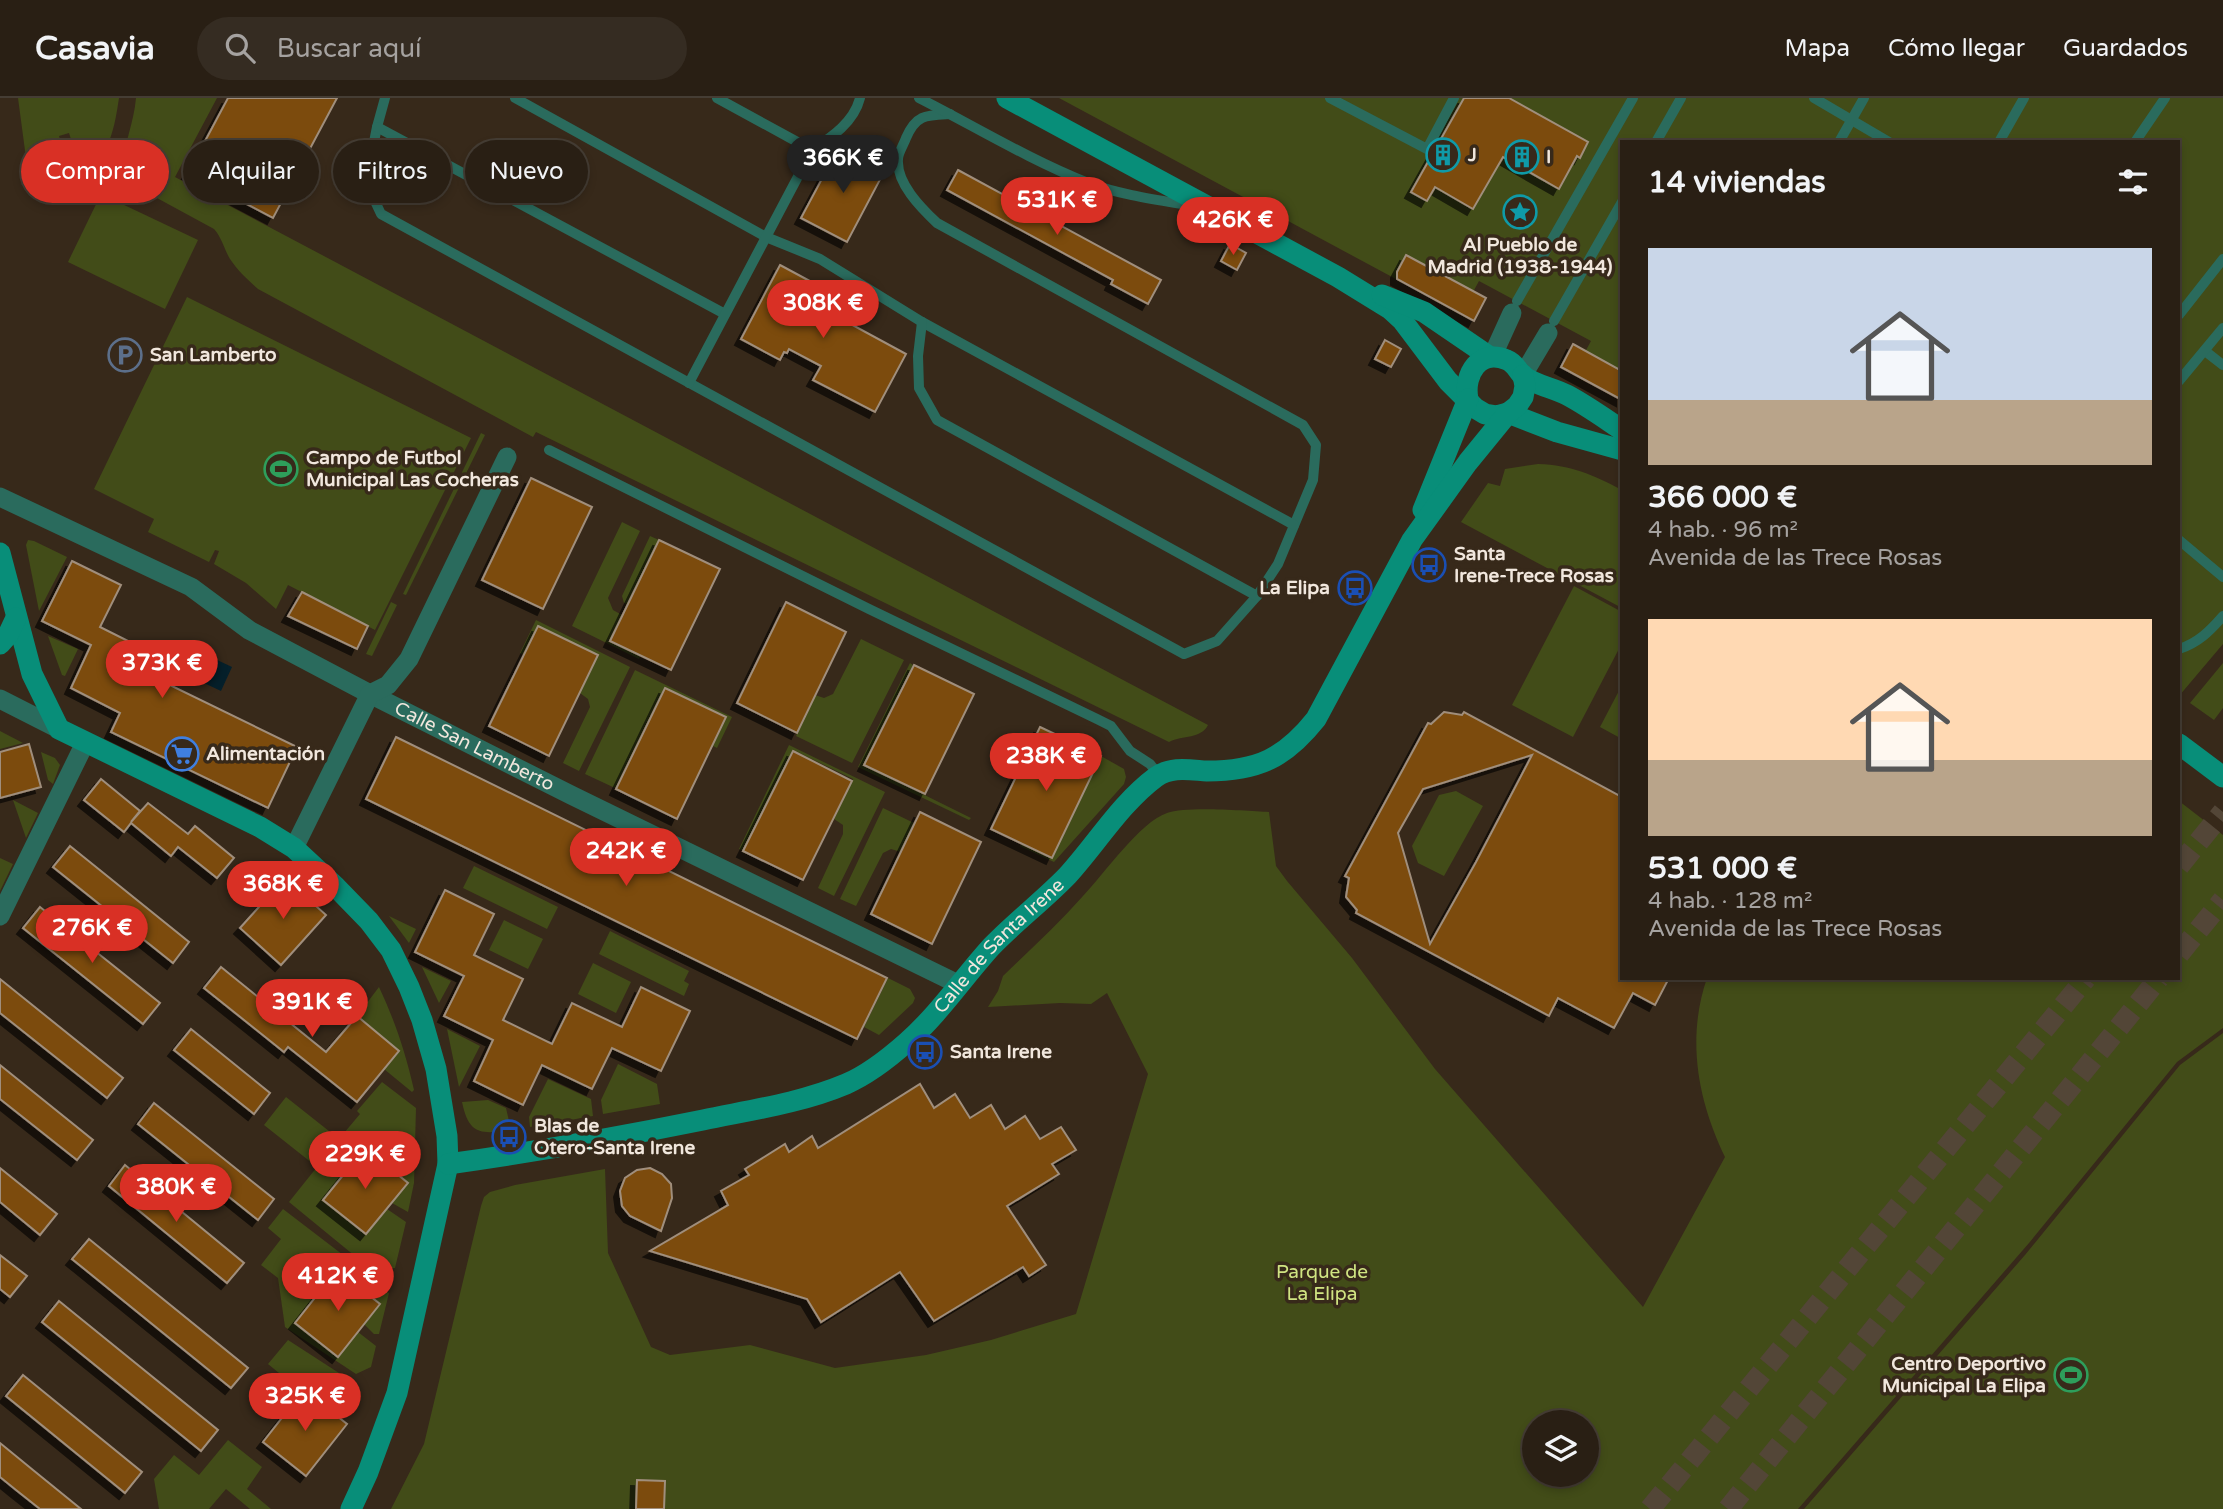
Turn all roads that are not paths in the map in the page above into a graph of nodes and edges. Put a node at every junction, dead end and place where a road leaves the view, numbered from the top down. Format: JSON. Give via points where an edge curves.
{"nodes":[{"id":1,"x":385,"y":98,"type":"edge"},
{"id":2,"x":515,"y":98,"type":"edge"},
{"id":3,"x":717,"y":98,"type":"edge"},
{"id":4,"x":860,"y":98,"type":"edge"},
{"id":5,"x":919,"y":98,"type":"edge"},
{"id":6,"x":1007,"y":98,"type":"edge"},
{"id":7,"x":1330,"y":98,"type":"edge"},
{"id":8,"x":1454,"y":98,"type":"edge"},
{"id":9,"x":1633,"y":98,"type":"edge"},
{"id":10,"x":1681,"y":98,"type":"edge"},
{"id":11,"x":1814,"y":98,"type":"edge"},
{"id":12,"x":1864,"y":98,"type":"edge"},
{"id":13,"x":2024,"y":98,"type":"edge"},
{"id":14,"x":2165,"y":98,"type":"edge"},
{"id":15,"x":950,"y":114,"type":"junction"},
{"id":16,"x":1852,"y":120,"type":"junction"},
{"id":17,"x":377,"y":127,"type":"junction"},
{"id":18,"x":1657,"y":140,"type":"edge"},
{"id":19,"x":1840,"y":140,"type":"edge"},
{"id":20,"x":1886,"y":140,"type":"edge"},
{"id":21,"x":2000,"y":140,"type":"edge"},
{"id":22,"x":2136,"y":140,"type":"edge"},
{"id":23,"x":813,"y":150,"type":"junction"},
{"id":24,"x":1620,"y":206,"type":"edge"},
{"id":25,"x":1212,"y":209,"type":"junction"},
{"id":26,"x":766,"y":237,"type":"junction"},
{"id":27,"x":2223,"y":258,"type":"edge"},
{"id":28,"x":1338,"y":277,"type":"junction"},
{"id":29,"x":1514,"y":307,"type":"joint"},
{"id":30,"x":725,"y":314,"type":"junction"},
{"id":31,"x":2180,"y":314,"type":"edge"},
{"id":32,"x":922,"y":322,"type":"junction"},
{"id":33,"x":1551,"y":327,"type":"joint"},
{"id":34,"x":2223,"y":328,"type":"edge"},
{"id":35,"x":2205,"y":351,"type":"junction"},
{"id":36,"x":1491,"y":357,"type":"junction"},
{"id":37,"x":2223,"y":365,"type":"edge"},
{"id":38,"x":1522,"y":375,"type":"junction"},
{"id":39,"x":2180,"y":380,"type":"edge"},
{"id":40,"x":689,"y":383,"type":"junction"},
{"id":41,"x":1467,"y":393,"type":"junction"},
{"id":42,"x":1508,"y":413,"type":"junction"},
{"id":43,"x":1620,"y":429,"type":"edge"},
{"id":44,"x":1620,"y":449,"type":"edge"},
{"id":45,"x":549,"y":450,"type":"dead end"},
{"id":46,"x":507,"y":457,"type":"dead end"},
{"id":47,"x":0,"y":497,"type":"edge"},
{"id":48,"x":1294,"y":525,"type":"junction"},
{"id":49,"x":1412,"y":540,"type":"junction"},
{"id":50,"x":2180,"y":541,"type":"edge"},
{"id":51,"x":0,"y":553,"type":"edge"},
{"id":52,"x":2223,"y":578,"type":"edge"},
{"id":53,"x":1257,"y":596,"type":"junction"},
{"id":54,"x":2223,"y":616,"type":"edge"},
{"id":55,"x":16,"y":618,"type":"junction"},
{"id":56,"x":0,"y":644,"type":"edge"},
{"id":57,"x":2180,"y":649,"type":"edge"},
{"id":58,"x":370,"y":694,"type":"junction"},
{"id":59,"x":0,"y":699,"type":"edge"},
{"id":60,"x":59,"y":729,"type":"junction"},
{"id":61,"x":85,"y":743,"type":"junction"},
{"id":62,"x":2180,"y":745,"type":"edge"},
{"id":63,"x":1159,"y":775,"type":"junction"},
{"id":64,"x":2223,"y":777,"type":"edge"},
{"id":65,"x":293,"y":848,"type":"junction"},
{"id":66,"x":0,"y":916,"type":"edge"},
{"id":67,"x":958,"y":984,"type":"junction"},
{"id":68,"x":448,"y":1164,"type":"junction"},
{"id":69,"x":368,"y":1472,"type":"junction"},
{"id":70,"x":340,"y":1509,"type":"edge"},
{"id":71,"x":351,"y":1509,"type":"edge"}],
"edges":[{"from":1,"to":17,"type":"lane"},
{"from":2,"to":26,"type":"lane"},
{"from":3,"to":23,"type":"lane"},
{"from":4,"to":23,"type":"lane","via":[[858,108],[836,134]]},
{"from":5,"to":15,"type":"lane"},
{"from":6,"to":25,"type":"street"},
{"from":7,"to":8,"type":"lane","via":[[1427,149]]},
{"from":9,"to":29,"type":"lane"},
{"from":10,"to":18,"type":"lane"},
{"from":11,"to":16,"type":"lane"},
{"from":12,"to":16,"type":"lane"},
{"from":13,"to":21,"type":"lane"},
{"from":14,"to":22,"type":"lane"},
{"from":15,"to":25,"type":"lane","via":[[1090,183]]},
{"from":15,"to":48,"type":"lane","via":[[924,116],[914,124],[898,159],[914,202],[937,223],[1303,425],[1316,445],[1313,480]]},
{"from":16,"to":19,"type":"lane"},
{"from":16,"to":20,"type":"lane"},
{"from":17,"to":30,"type":"lane"},
{"from":17,"to":40,"type":"lane","via":[[366,182],[382,214]]},
{"from":23,"to":26,"type":"lane"},
{"from":24,"to":33,"type":"lane"},
{"from":25,"to":28,"type":"street"},
{"from":26,"to":30,"type":"lane"},
{"from":26,"to":32,"type":"lane","via":[[820,259]]},
{"from":27,"to":31,"type":"lane"},
{"from":28,"to":36,"type":"street","via":[[1424,312]]},
{"from":28,"to":41,"type":"street","via":[[1390,309],[1448,381]]},
{"from":29,"to":36,"type":"street"},
{"from":30,"to":40,"type":"lane"},
{"from":32,"to":48,"type":"lane"},
{"from":32,"to":53,"type":"lane","via":[[919,388],[937,420]]},
{"from":33,"to":38,"type":"street"},
{"from":34,"to":35,"type":"lane"},
{"from":35,"to":37,"type":"lane"},
{"from":35,"to":39,"type":"lane"},
{"from":36,"to":38,"type":"street","via":[[1507,359]]},
{"from":36,"to":41,"type":"street","via":[[1472,369]]},
{"from":38,"to":42,"type":"street","via":[[1523,397]]},
{"from":38,"to":43,"type":"street","via":[[1568,395]]},
{"from":40,"to":53,"type":"lane","via":[[1184,654],[1217,641]]},
{"from":41,"to":42,"type":"street","via":[[1475,408],[1485,414]]},
{"from":41,"to":49,"type":"street"},
{"from":42,"to":44,"type":"street"},
{"from":42,"to":49,"type":"street"},
{"from":45,"to":63,"type":"lane","via":[[1111,726],[1130,751]]},
{"from":46,"to":58,"type":"street","via":[[409,659],[388,685]]},
{"from":47,"to":58,"type":"street","name":"Calle San Lamberto","via":[[191,586],[249,630]]},
{"from":48,"to":53,"type":"lane","via":[[1278,564]]},
{"from":49,"to":63,"type":"street","via":[[1317,719],[1299,741],[1280,755],[1247,767],[1181,769]]},
{"from":50,"to":52,"type":"lane"},
{"from":51,"to":55,"type":"street"},
{"from":54,"to":57,"type":"lane","via":[[2208,633]]},
{"from":55,"to":56,"type":"street"},
{"from":55,"to":60,"type":"street","via":[[32,674]]},
{"from":58,"to":65,"type":"street"},
{"from":58,"to":67,"type":"street","name":"Calle San Lamberto"},
{"from":59,"to":60,"type":"street"},
{"from":60,"to":61,"type":"street"},
{"from":61,"to":65,"type":"street","via":[[260,827]]},
{"from":61,"to":66,"type":"street"},
{"from":62,"to":64,"type":"street"},
{"from":63,"to":67,"type":"street","name":"Calle de Santa Irene","via":[[1067,876]]},
{"from":65,"to":68,"type":"street","via":[[369,921],[410,987],[436,1069]]},
{"from":67,"to":68,"type":"street","name":"Calle de Santa Irene","via":[[926,1023],[878,1066],[816,1095],[528,1153]]},
{"from":68,"to":69,"type":"street","via":[[397,1393]]},
{"from":69,"to":70,"type":"street"},
{"from":69,"to":71,"type":"street"}]}
